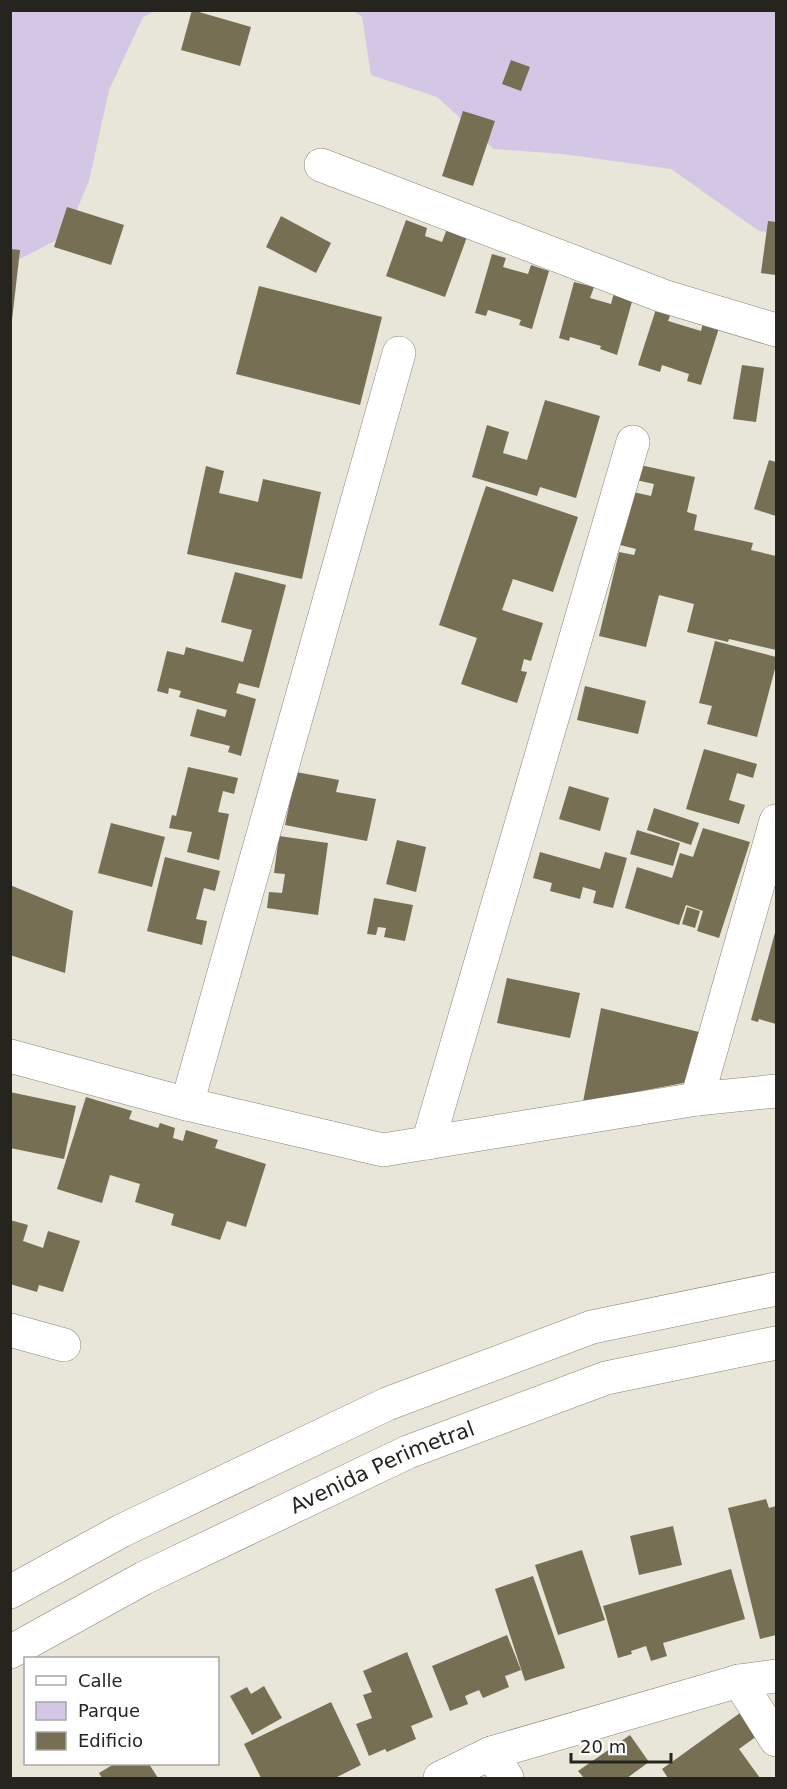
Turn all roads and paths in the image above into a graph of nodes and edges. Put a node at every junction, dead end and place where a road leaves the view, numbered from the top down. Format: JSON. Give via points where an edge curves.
{"nodes":[{"id":1,"x":321,"y":165,"type":"dead end"},
{"id":2,"x":777,"y":330,"type":"edge"},
{"id":3,"x":399,"y":354,"type":"dead end"},
{"id":4,"x":633,"y":442,"type":"dead end"},
{"id":5,"x":777,"y":821,"type":"edge"},
{"id":6,"x":10,"y":1056,"type":"edge"},
{"id":7,"x":777,"y":1091,"type":"edge"},
{"id":8,"x":697,"y":1099,"type":"junction"},
{"id":9,"x":187,"y":1104,"type":"junction"},
{"id":10,"x":428,"y":1143,"type":"junction"},
{"id":11,"x":777,"y":1289,"type":"edge"},
{"id":12,"x":10,"y":1330,"type":"edge"},
{"id":13,"x":777,"y":1343,"type":"edge"},
{"id":14,"x":64,"y":1345,"type":"dead end"},
{"id":15,"x":10,"y":1592,"type":"edge"},
{"id":16,"x":64,"y":1622,"type":"junction"},
{"id":17,"x":10,"y":1652,"type":"edge"},
{"id":18,"x":27,"y":1657,"type":"edge"},
{"id":19,"x":24,"y":1660,"type":"edge"},
{"id":20,"x":10,"y":1673,"type":"edge"},
{"id":21,"x":777,"y":1676,"type":"edge"},
{"id":22,"x":739,"y":1682,"type":"junction"},
{"id":23,"x":777,"y":1740,"type":"edge"},
{"id":24,"x":499,"y":1766,"type":"edge"},
{"id":25,"x":440,"y":1779,"type":"edge"}],
"edges":[{"from":1,"to":2,"type":"street","via":[[663,296]]},
{"from":3,"to":9,"type":"street"},
{"from":4,"to":10,"type":"street"},
{"from":5,"to":8,"type":"street"},
{"from":6,"to":9,"type":"street"},
{"from":7,"to":8,"type":"street"},
{"from":8,"to":10,"type":"street"},
{"from":9,"to":10,"type":"street","via":[[383,1150]]},
{"from":11,"to":15,"type":"street","via":[[592,1327],[387,1404],[121,1531]]},
{"from":12,"to":14,"type":"street"},
{"from":13,"to":16,"type":"street","name":"Avenida Perimetral","via":[[606,1378],[408,1452],[144,1578]]},
{"from":16,"to":17,"type":"street","name":"Avenida Perimetral"},
{"from":16,"to":18,"type":"street"},
{"from":19,"to":20,"type":"street"},
{"from":21,"to":22,"type":"street"},
{"from":22,"to":23,"type":"street"},
{"from":22,"to":24,"type":"street"},
{"from":24,"to":25,"type":"street"}]}
